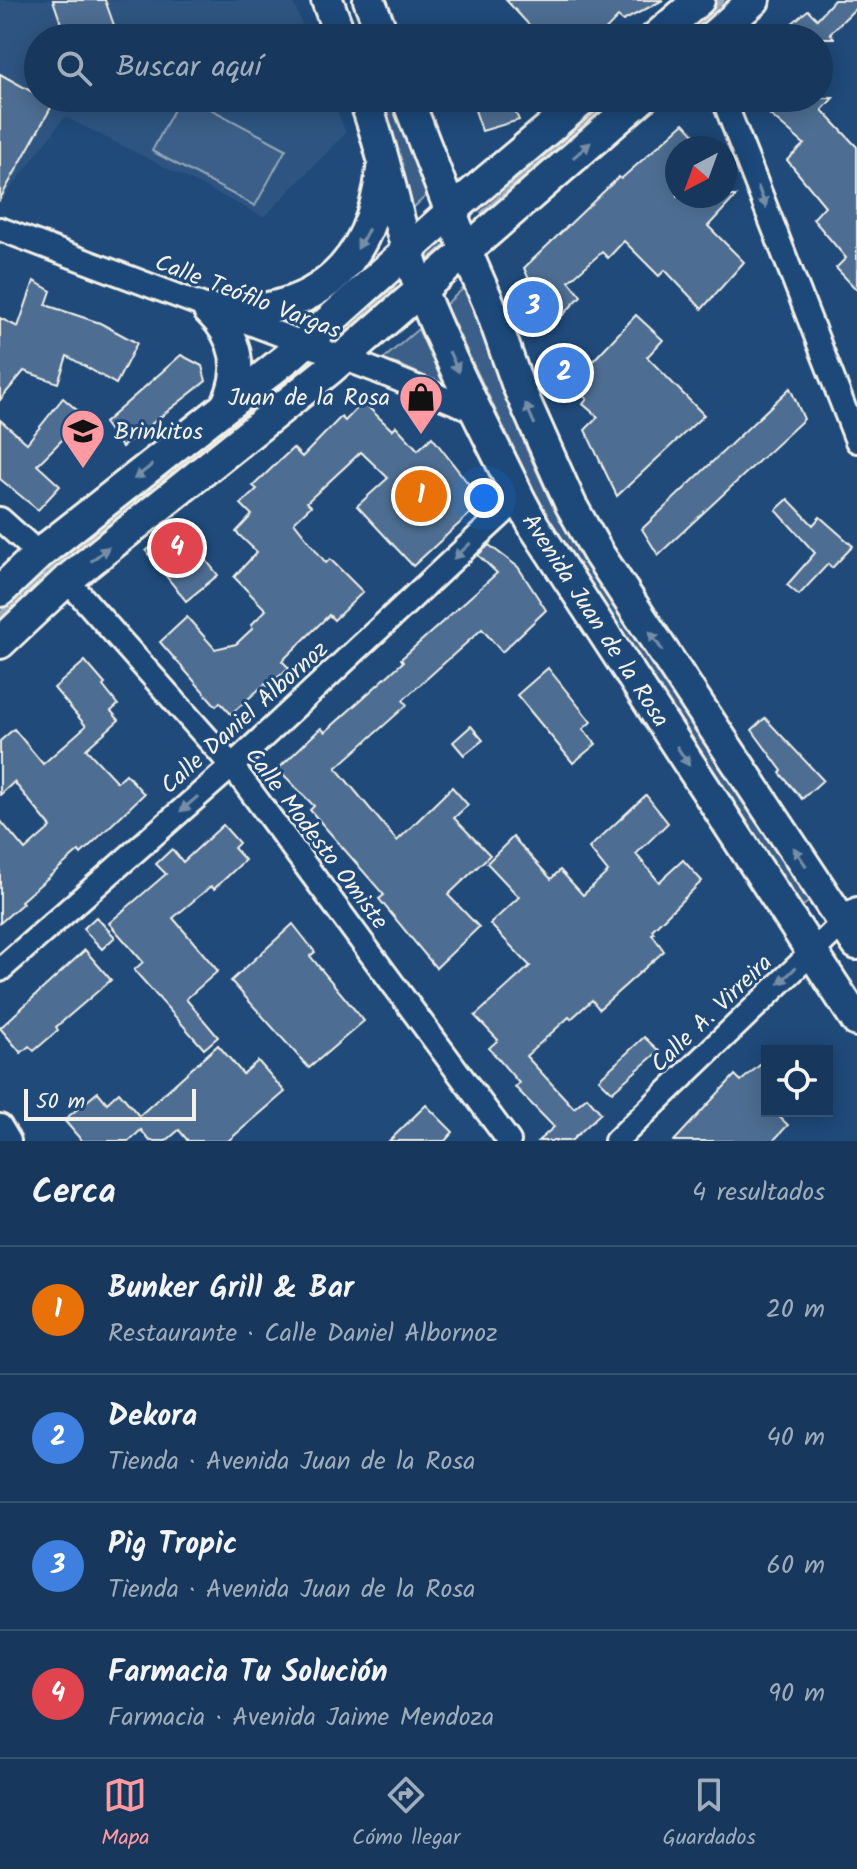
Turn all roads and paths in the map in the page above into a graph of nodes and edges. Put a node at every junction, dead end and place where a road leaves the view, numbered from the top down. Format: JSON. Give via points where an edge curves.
{"nodes":[{"id":1,"x":327,"y":0,"type":"edge"},
{"id":2,"x":369,"y":0,"type":"edge"},
{"id":3,"x":754,"y":0,"type":"edge"},
{"id":4,"x":692,"y":2,"type":"edge"},
{"id":5,"x":336,"y":24,"type":"edge"},
{"id":6,"x":378,"y":24,"type":"edge"},
{"id":7,"x":669,"y":24,"type":"edge"},
{"id":8,"x":727,"y":24,"type":"edge"},
{"id":9,"x":369,"y":112,"type":"edge"},
{"id":10,"x":412,"y":112,"type":"edge"},
{"id":11,"x":569,"y":112,"type":"edge"},
{"id":12,"x":626,"y":112,"type":"edge"},
{"id":13,"x":728,"y":112,"type":"edge"},
{"id":14,"x":378,"y":136,"type":"junction"},
{"id":15,"x":451,"y":213,"type":"junction"},
{"id":16,"x":0,"y":229,"type":"edge"},
{"id":17,"x":408,"y":250,"type":"junction"},
{"id":18,"x":466,"y":251,"type":"junction"},
{"id":19,"x":421,"y":292,"type":"junction"},
{"id":20,"x":209,"y":310,"type":"junction"},
{"id":21,"x":302,"y":344,"type":"junction"},
{"id":22,"x":342,"y":359,"type":"junction"},
{"id":23,"x":226,"y":406,"type":"junction"},
{"id":24,"x":478,"y":412,"type":"junction"},
{"id":25,"x":857,"y":441,"type":"edge"},
{"id":26,"x":519,"y":498,"type":"junction"},
{"id":27,"x":0,"y":519,"type":"edge"},
{"id":28,"x":39,"y":554,"type":"junction"},
{"id":29,"x":67,"y":580,"type":"junction"},
{"id":30,"x":0,"y":591,"type":"edge"},
{"id":31,"x":0,"y":643,"type":"edge"},
{"id":32,"x":232,"y":766,"type":"junction"},
{"id":33,"x":852,"y":925,"type":"edge"},
{"id":34,"x":811,"y":953,"type":"junction"},
{"id":35,"x":0,"y":970,"type":"edge"},
{"id":36,"x":857,"y":1021,"type":"edge"},
{"id":37,"x":0,"y":1126,"type":"edge"},
{"id":38,"x":9,"y":1141,"type":"edge"},
{"id":39,"x":509,"y":1141,"type":"edge"},
{"id":40,"x":616,"y":1141,"type":"edge"}],
"edges":[{"from":1,"to":5,"type":"main road"},
{"from":2,"to":6,"type":"main road"},
{"from":3,"to":8,"type":"main road"},
{"from":4,"to":7,"type":"main road"},
{"from":9,"to":14,"type":"main road","name":"Avenida Juan de la Rosa"},
{"from":10,"to":15,"type":"main road","name":"Avenida Juan de la Rosa"},
{"from":11,"to":15,"type":"main road"},
{"from":18,"to":12,"type":"main road","one_way":true},
{"from":13,"to":25,"type":"street","one_way":true},
{"from":14,"to":17,"type":"main road","name":"Avenida Juan de la Rosa"},
{"from":14,"to":20,"type":"main road","one_way":true,"via":[[378,204],[366,235],[334,276],[301,298],[263,310]]},
{"from":15,"to":17,"type":"main road"},
{"from":15,"to":18,"type":"main road","name":"Avenida Juan de la Rosa"},
{"from":16,"to":20,"type":"street","name":"Calle Teófilo Vargas"},
{"from":17,"to":19,"type":"main road","name":"Avenida Juan de la Rosa"},
{"from":17,"to":21,"type":"main road"},
{"from":18,"to":19,"type":"main road"},
{"from":33,"to":18,"type":"main road","name":"Avenida Juan de la Rosa","one_way":true,"via":[[598,553],[518,386]]},
{"from":19,"to":22,"type":"main road"},
{"from":19,"to":24,"type":"main road","name":"Avenida Juan de la Rosa","one_way":true},
{"from":20,"to":21,"type":"street","name":"Calle Teófilo Vargas"},
{"from":20,"to":23,"type":"main road","via":[[222,322],[237,355],[238,372]]},
{"from":21,"to":22,"type":"street","name":"Calle Teófilo Vargas"},
{"from":21,"to":23,"type":"main road"},
{"from":22,"to":24,"type":"street","name":"Calle Teófilo Vargas"},
{"from":29,"to":22,"type":"main road","one_way":true},
{"from":23,"to":28,"type":"main road","one_way":true},
{"from":24,"to":26,"type":"main road","name":"Avenida Juan de la Rosa"},
{"from":26,"to":32,"type":"street","name":"Calle Daniel Albornoz","one_way":true},
{"from":26,"to":34,"type":"main road","name":"Avenida Juan de la Rosa","one_way":true},
{"from":27,"to":28,"type":"street"},
{"from":28,"to":30,"type":"main road"},
{"from":29,"to":31,"type":"main road"},
{"from":29,"to":32,"type":"street","name":"Calle Modesto Omiste"},
{"from":32,"to":35,"type":"street","name":"Calle Daniel Albornoz","one_way":true},
{"from":32,"to":39,"type":"street","name":"Calle Modesto Omiste"},
{"from":33,"to":34,"type":"street","name":"Calle A. Virreira"},
{"from":34,"to":36,"type":"main road","name":"Avenida Juan de la Rosa"},
{"from":34,"to":40,"type":"street","name":"Calle A. Virreira","one_way":true},
{"from":37,"to":38,"type":"street"}]}
